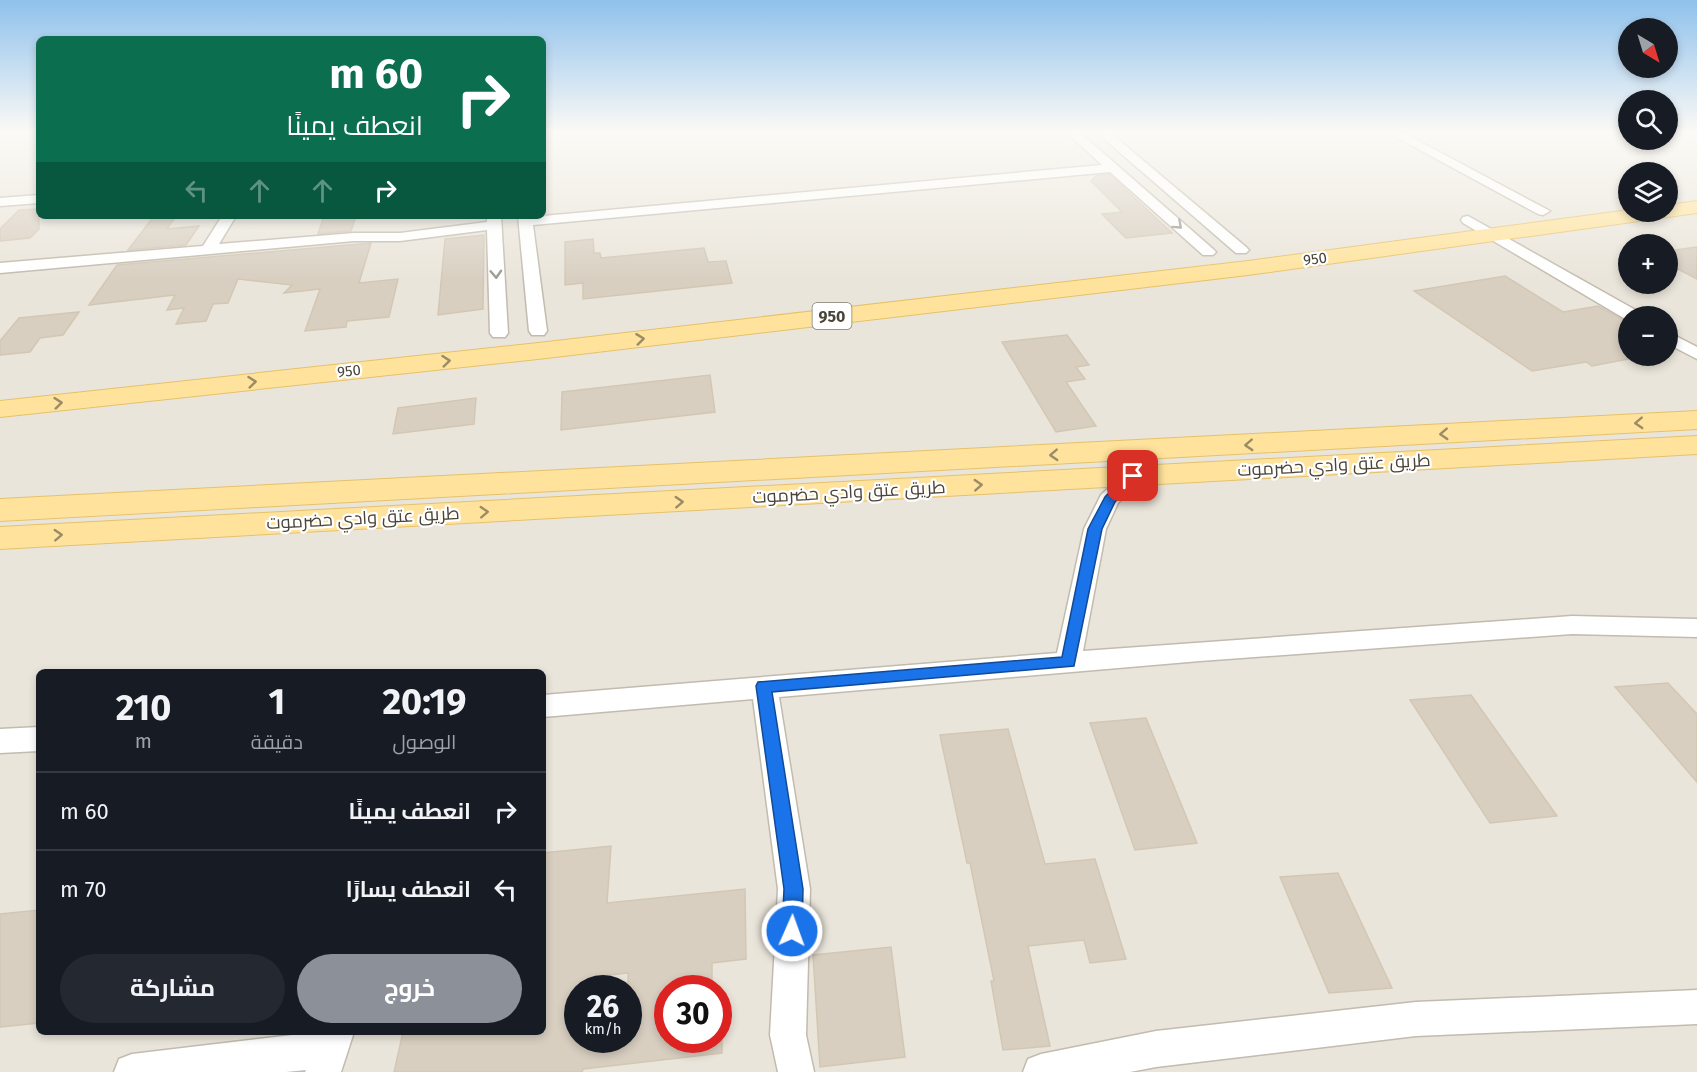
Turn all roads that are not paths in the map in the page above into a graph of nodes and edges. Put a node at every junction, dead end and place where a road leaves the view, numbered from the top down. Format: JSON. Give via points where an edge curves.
{"nodes":[{"id":1,"x":964,"y":181,"type":"edge"},
{"id":2,"x":1129,"y":181,"type":"edge"},
{"id":3,"x":1160,"y":181,"type":"edge"},
{"id":4,"x":1486,"y":181,"type":"edge"},
{"id":5,"x":1697,"y":191,"type":"edge"},
{"id":6,"x":1678,"y":194,"type":"edge"},
{"id":7,"x":32,"y":199,"type":"edge"},
{"id":8,"x":1618,"y":201,"type":"edge"},
{"id":9,"x":0,"y":202,"type":"edge"},
{"id":10,"x":1697,"y":207,"type":"edge"},
{"id":11,"x":1678,"y":210,"type":"edge"},
{"id":12,"x":1543,"y":211,"type":"junction"},
{"id":13,"x":546,"y":217,"type":"edge"},
{"id":14,"x":1618,"y":218,"type":"edge"},
{"id":15,"x":226,"y":219,"type":"edge"},
{"id":16,"x":525,"y":219,"type":"edge"},
{"id":17,"x":494,"y":220,"type":"edge"},
{"id":18,"x":1468,"y":220,"type":"junction"},
{"id":19,"x":1491,"y":235,"type":"junction"},
{"id":20,"x":208,"y":249,"type":"junction"},
{"id":21,"x":1241,"y":250,"type":"junction"},
{"id":22,"x":1209,"y":252,"type":"junction"},
{"id":23,"x":0,"y":268,"type":"edge"},
{"id":24,"x":1618,"y":307,"type":"edge"},
{"id":25,"x":538,"y":331,"type":"junction"},
{"id":26,"x":499,"y":333,"type":"junction"},
{"id":27,"x":1678,"y":343,"type":"edge"},
{"id":28,"x":1697,"y":354,"type":"edge"},
{"id":29,"x":153,"y":370,"type":"junction"},
{"id":30,"x":0,"y":387,"type":"edge"},
{"id":31,"x":136,"y":394,"type":"junction"},
{"id":32,"x":0,"y":409,"type":"edge"},
{"id":33,"x":1697,"y":420,"type":"edge"},
{"id":34,"x":1697,"y":445,"type":"edge"},
{"id":35,"x":1133,"y":476,"type":"junction"},
{"id":36,"x":0,"y":510,"type":"edge"},
{"id":37,"x":0,"y":538,"type":"edge"},
{"id":38,"x":1697,"y":628,"type":"edge"},
{"id":39,"x":1068,"y":662,"type":"junction"},
{"id":40,"x":764,"y":686,"type":"junction"},
{"id":41,"x":546,"y":706,"type":"edge"},
{"id":42,"x":36,"y":739,"type":"edge"},
{"id":43,"x":0,"y":741,"type":"edge"},
{"id":44,"x":1697,"y":1007,"type":"edge"},
{"id":45,"x":329,"y":1051,"type":"edge"},
{"id":46,"x":132,"y":1072,"type":"edge"},
{"id":47,"x":796,"y":1072,"type":"edge"},
{"id":48,"x":1041,"y":1072,"type":"edge"}],
"edges":[{"from":1,"to":13,"type":"street"},
{"from":2,"to":22,"type":"street","one_way":true},
{"from":3,"to":21,"type":"street"},
{"from":4,"to":12,"type":"street"},
{"from":5,"to":6,"type":"main road"},
{"from":7,"to":9,"type":"street"},
{"from":8,"to":12,"type":"main road","number":"950"},
{"from":10,"to":11,"type":"main road"},
{"from":12,"to":18,"type":"main road","number":"950"},
{"from":14,"to":19,"type":"main road","name":"950","number":"950"},
{"from":15,"to":20,"type":"street"},
{"from":16,"to":25,"type":"street"},
{"from":17,"to":20,"type":"street","via":[[400,237]]},
{"from":17,"to":26,"type":"street","one_way":true},
{"from":18,"to":19,"type":"street"},
{"from":18,"to":21,"type":"main road","number":"950"},
{"from":19,"to":24,"type":"street"},
{"from":31,"to":19,"type":"main road","name":"950","number":"950","one_way":true,"via":[[1248,268]]},
{"from":20,"to":23,"type":"street"},
{"from":21,"to":22,"type":"main road","number":"950"},
{"from":22,"to":25,"type":"main road","number":"950"},
{"from":25,"to":26,"type":"main road","number":"950"},
{"from":26,"to":29,"type":"main road","number":"950"},
{"from":27,"to":28,"type":"street"},
{"from":29,"to":30,"type":"main road","number":"950"},
{"from":29,"to":31,"type":"main road"},
{"from":32,"to":31,"type":"main road","name":"950","number":"950","one_way":true},
{"from":33,"to":36,"type":"main road","name":"طريق عتق وادي حضرموت","one_way":true},
{"from":34,"to":35,"type":"main road","name":"طريق عتق وادي حضرموت"},
{"from":37,"to":35,"type":"main road","name":"طريق عتق وادي حضرموت","one_way":true},
{"from":35,"to":39,"type":"street","via":[[1109,500],[1095,529]]},
{"from":38,"to":39,"type":"street","via":[[1572,625]]},
{"from":39,"to":40,"type":"street"},
{"from":40,"to":41,"type":"street"},
{"from":40,"to":47,"type":"street","via":[[794,889],[788,1035]]},
{"from":42,"to":43,"type":"street"},
{"from":44,"to":48,"type":"street","via":[[1416,1019],[1156,1049]]},
{"from":45,"to":46,"type":"street"}]}
